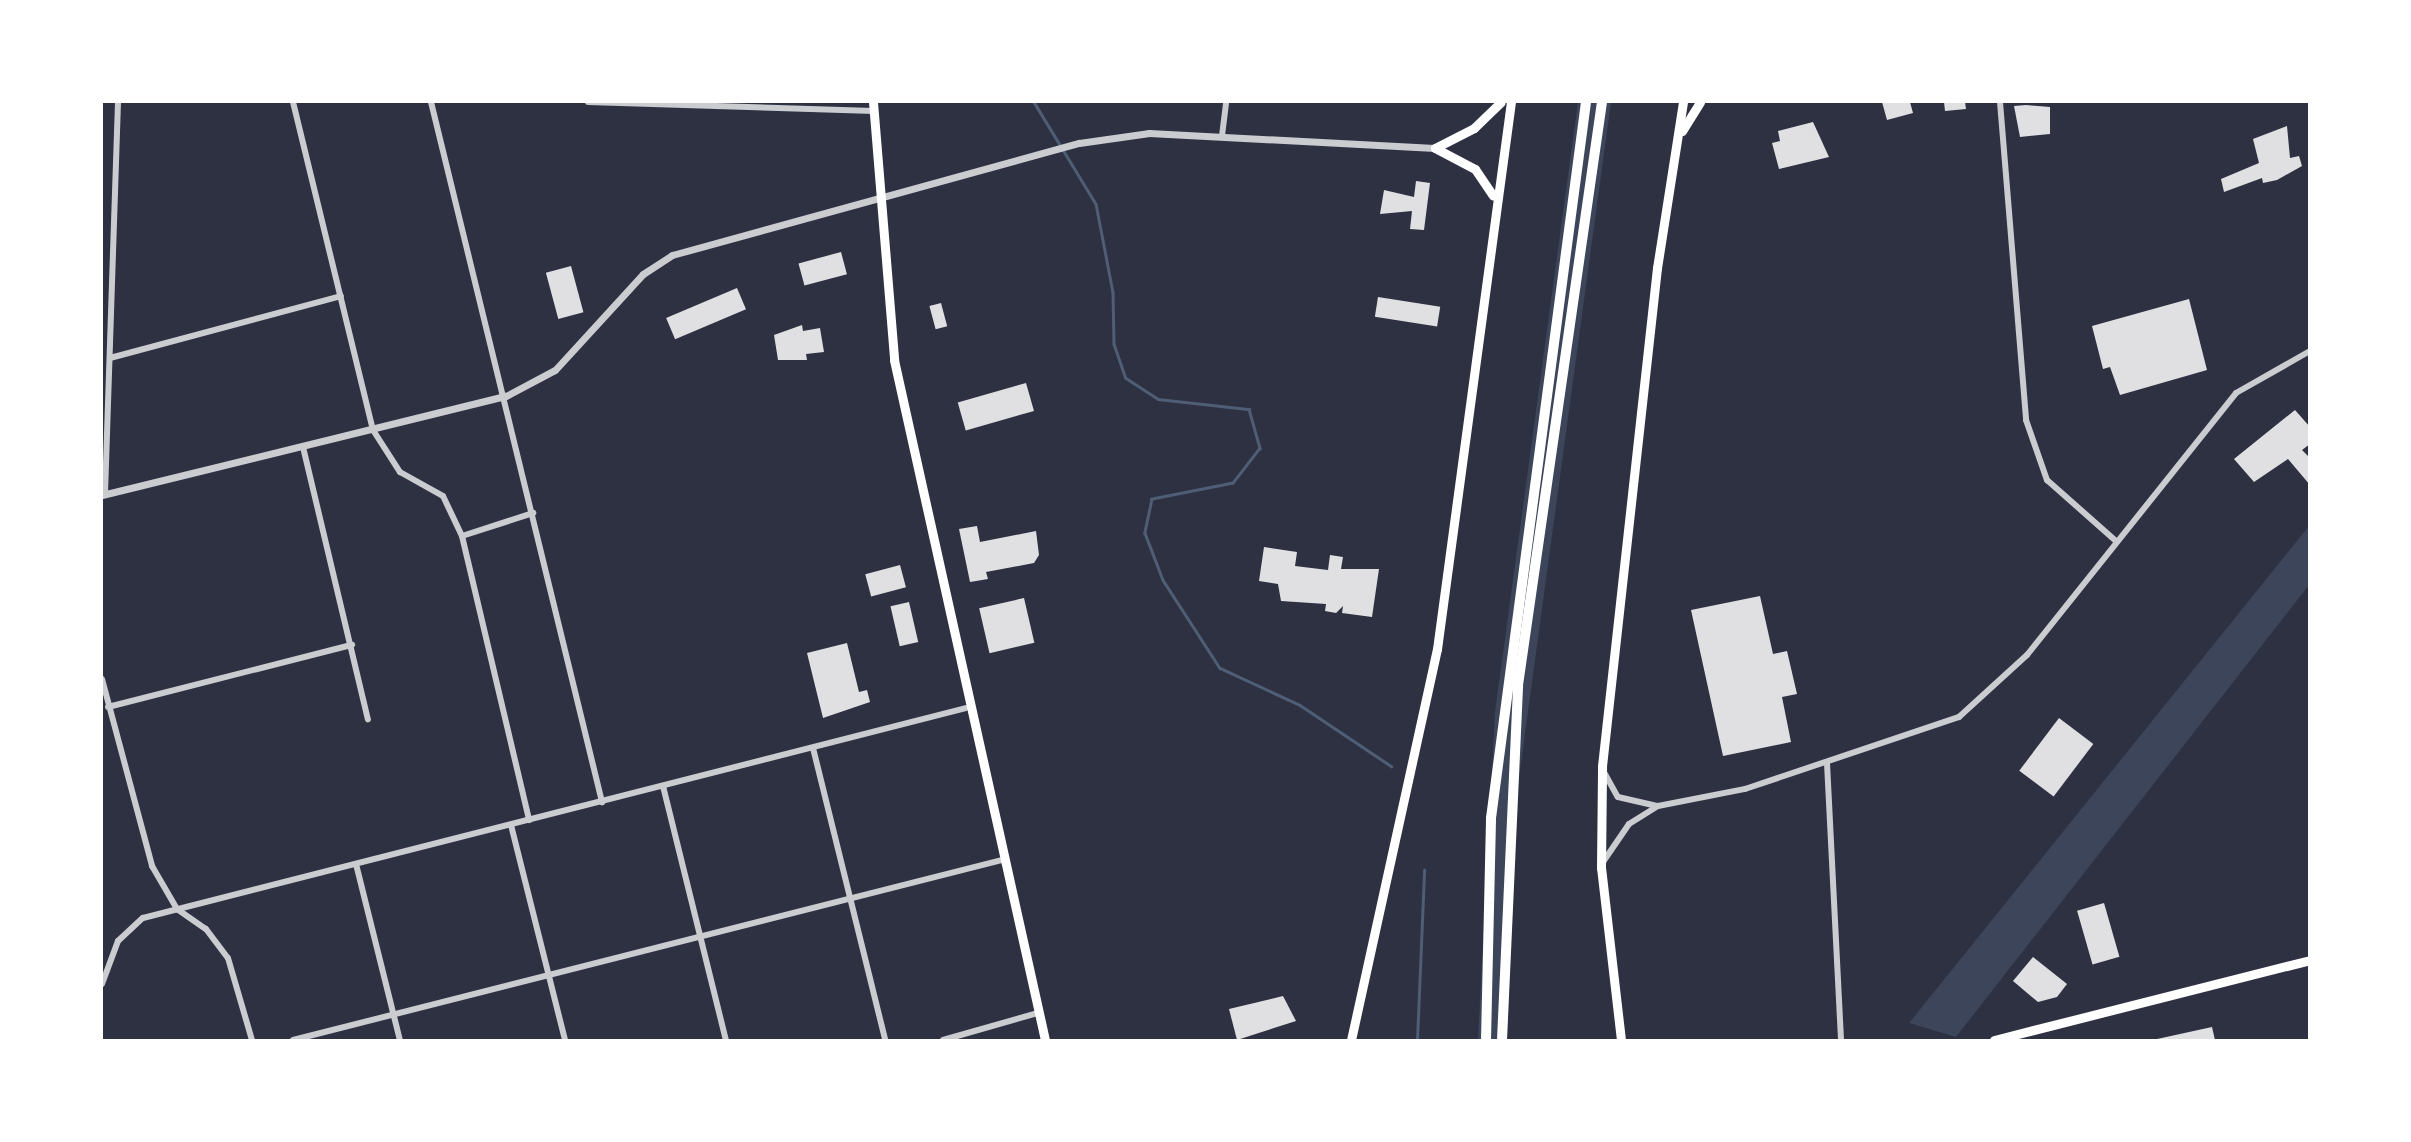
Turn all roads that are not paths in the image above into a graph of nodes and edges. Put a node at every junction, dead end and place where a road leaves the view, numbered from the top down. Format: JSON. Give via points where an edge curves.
{"nodes":[{"id":1,"x":118,"y":102,"type":"edge"},
{"id":2,"x":293,"y":102,"type":"edge"},
{"id":3,"x":431,"y":102,"type":"edge"},
{"id":4,"x":587,"y":102,"type":"edge"},
{"id":5,"x":1226,"y":102,"type":"edge"},
{"id":6,"x":1501,"y":102,"type":"edge"},
{"id":7,"x":1510,"y":102,"type":"edge"},
{"id":8,"x":1586,"y":102,"type":"edge"},
{"id":9,"x":1602,"y":102,"type":"edge"},
{"id":10,"x":1683,"y":102,"type":"edge"},
{"id":11,"x":1700,"y":102,"type":"edge"},
{"id":12,"x":2000,"y":102,"type":"edge"},
{"id":13,"x":873,"y":106,"type":"edge"},
{"id":14,"x":1222,"y":135,"type":"junction"},
{"id":15,"x":1678,"y":139,"type":"junction"},
{"id":16,"x":1435,"y":148,"type":"junction"},
{"id":17,"x":879,"y":198,"type":"junction"},
{"id":18,"x":1494,"y":203,"type":"junction"},
{"id":19,"x":102,"y":256,"type":"edge"},
{"id":20,"x":111,"y":256,"type":"junction"},
{"id":21,"x":341,"y":296,"type":"junction"},
{"id":22,"x":2309,"y":351,"type":"edge"},
{"id":23,"x":110,"y":358,"type":"junction"},
{"id":24,"x":506,"y":396,"type":"junction"},
{"id":25,"x":373,"y":430,"type":"junction"},
{"id":26,"x":303,"y":447,"type":"junction"},
{"id":27,"x":103,"y":494,"type":"edge"},
{"id":28,"x":533,"y":513,"type":"junction"},
{"id":29,"x":462,"y":536,"type":"junction"},
{"id":30,"x":2116,"y":541,"type":"junction"},
{"id":31,"x":352,"y":645,"type":"junction"},
{"id":32,"x":102,"y":680,"type":"edge"},
{"id":33,"x":108,"y":707,"type":"junction"},
{"id":34,"x":966,"y":708,"type":"junction"},
{"id":35,"x":368,"y":719,"type":"dead end"},
{"id":36,"x":813,"y":748,"type":"junction"},
{"id":37,"x":1827,"y":762,"type":"junction"},
{"id":38,"x":1602,"y":766,"type":"junction"},
{"id":39,"x":663,"y":786,"type":"junction"},
{"id":40,"x":601,"y":802,"type":"junction"},
{"id":41,"x":1657,"y":806,"type":"junction"},
{"id":42,"x":529,"y":820,"type":"junction"},
{"id":43,"x":511,"y":825,"type":"junction"},
{"id":44,"x":1002,"y":860,"type":"junction"},
{"id":45,"x":356,"y":864,"type":"junction"},
{"id":46,"x":1601,"y":868,"type":"junction"},
{"id":47,"x":851,"y":900,"type":"junction"},
{"id":48,"x":177,"y":909,"type":"junction"},
{"id":49,"x":700,"y":939,"type":"junction"},
{"id":50,"x":2309,"y":960,"type":"edge"},
{"id":51,"x":549,"y":976,"type":"junction"},
{"id":52,"x":102,"y":984,"type":"edge"},
{"id":53,"x":1038,"y":1013,"type":"junction"},
{"id":54,"x":394,"y":1015,"type":"junction"},
{"id":55,"x":252,"y":1041,"type":"edge"},
{"id":56,"x":293,"y":1041,"type":"edge"},
{"id":57,"x":400,"y":1041,"type":"edge"},
{"id":58,"x":565,"y":1041,"type":"edge"},
{"id":59,"x":726,"y":1041,"type":"edge"},
{"id":60,"x":885,"y":1041,"type":"edge"},
{"id":61,"x":943,"y":1041,"type":"edge"},
{"id":62,"x":1045,"y":1041,"type":"edge"},
{"id":63,"x":1351,"y":1041,"type":"edge"},
{"id":64,"x":1486,"y":1041,"type":"edge"},
{"id":65,"x":1502,"y":1041,"type":"edge"},
{"id":66,"x":1620,"y":1041,"type":"edge"},
{"id":67,"x":1841,"y":1041,"type":"edge"},
{"id":68,"x":1994,"y":1041,"type":"edge"}],
"edges":[{"from":1,"to":20,"type":"street"},
{"from":2,"to":21,"type":"street"},
{"from":3,"to":24,"type":"street"},
{"from":4,"to":13,"type":"street"},
{"from":5,"to":14,"type":"street"},
{"from":6,"to":16,"type":"main road","via":[[1474,128]]},
{"from":7,"to":18,"type":"main road"},
{"from":8,"to":64,"type":"highway","via":[[1491,818]]},
{"from":9,"to":65,"type":"highway","via":[[1518,685]]},
{"from":10,"to":15,"type":"main road"},
{"from":11,"to":15,"type":"main road"},
{"from":12,"to":30,"type":"street","via":[[2025,420],[2047,480]]},
{"from":13,"to":17,"type":"main road"},
{"from":14,"to":16,"type":"street"},
{"from":14,"to":17,"type":"street","via":[[1149,133],[1079,143]]},
{"from":15,"to":38,"type":"main road","via":[[1657,268]]},
{"from":16,"to":18,"type":"main road","via":[[1475,169],[1489,183]]},
{"from":17,"to":24,"type":"street","via":[[672,254],[643,274],[555,370]]},
{"from":17,"to":34,"type":"main road","via":[[894,360]]},
{"from":18,"to":63,"type":"main road","via":[[1437,649]]},
{"from":19,"to":20,"type":"street"},
{"from":20,"to":23,"type":"street"},
{"from":21,"to":23,"type":"street"},
{"from":21,"to":25,"type":"street"},
{"from":22,"to":30,"type":"street","via":[[2236,393]]},
{"from":23,"to":27,"type":"street"},
{"from":24,"to":25,"type":"street"},
{"from":24,"to":28,"type":"street"},
{"from":25,"to":26,"type":"street"},
{"from":25,"to":29,"type":"street","via":[[400,472],[443,496]]},
{"from":26,"to":27,"type":"street"},
{"from":26,"to":31,"type":"street"},
{"from":28,"to":29,"type":"street"},
{"from":28,"to":40,"type":"street"},
{"from":29,"to":42,"type":"street"},
{"from":30,"to":37,"type":"street","via":[[1990,694],[1959,717]]},
{"from":31,"to":33,"type":"street"},
{"from":31,"to":35,"type":"street"},
{"from":32,"to":33,"type":"street"},
{"from":33,"to":48,"type":"street","via":[[152,866]]},
{"from":34,"to":36,"type":"street"},
{"from":34,"to":44,"type":"main road"},
{"from":36,"to":39,"type":"street"},
{"from":36,"to":47,"type":"street"},
{"from":37,"to":41,"type":"street"},
{"from":37,"to":67,"type":"street"},
{"from":38,"to":41,"type":"street","via":[[1618,797]]},
{"from":38,"to":46,"type":"main road"},
{"from":39,"to":40,"type":"street"},
{"from":39,"to":49,"type":"street"},
{"from":40,"to":42,"type":"street"},
{"from":41,"to":46,"type":"street","via":[[1620,834]]},
{"from":42,"to":43,"type":"street"},
{"from":43,"to":45,"type":"street"},
{"from":43,"to":51,"type":"street"},
{"from":44,"to":47,"type":"street"},
{"from":44,"to":53,"type":"main road"},
{"from":45,"to":48,"type":"street"},
{"from":45,"to":54,"type":"street"},
{"from":46,"to":66,"type":"main road"},
{"from":47,"to":49,"type":"street"},
{"from":47,"to":60,"type":"street"},
{"from":48,"to":52,"type":"street","via":[[130,928],[111,953]]},
{"from":48,"to":55,"type":"street","via":[[206,929],[228,958]]},
{"from":49,"to":51,"type":"street"},
{"from":49,"to":59,"type":"street"},
{"from":50,"to":68,"type":"main road"},
{"from":51,"to":54,"type":"street"},
{"from":51,"to":58,"type":"street"},
{"from":53,"to":61,"type":"street"},
{"from":53,"to":62,"type":"main road"},
{"from":54,"to":56,"type":"street"},
{"from":54,"to":57,"type":"street"}]}
